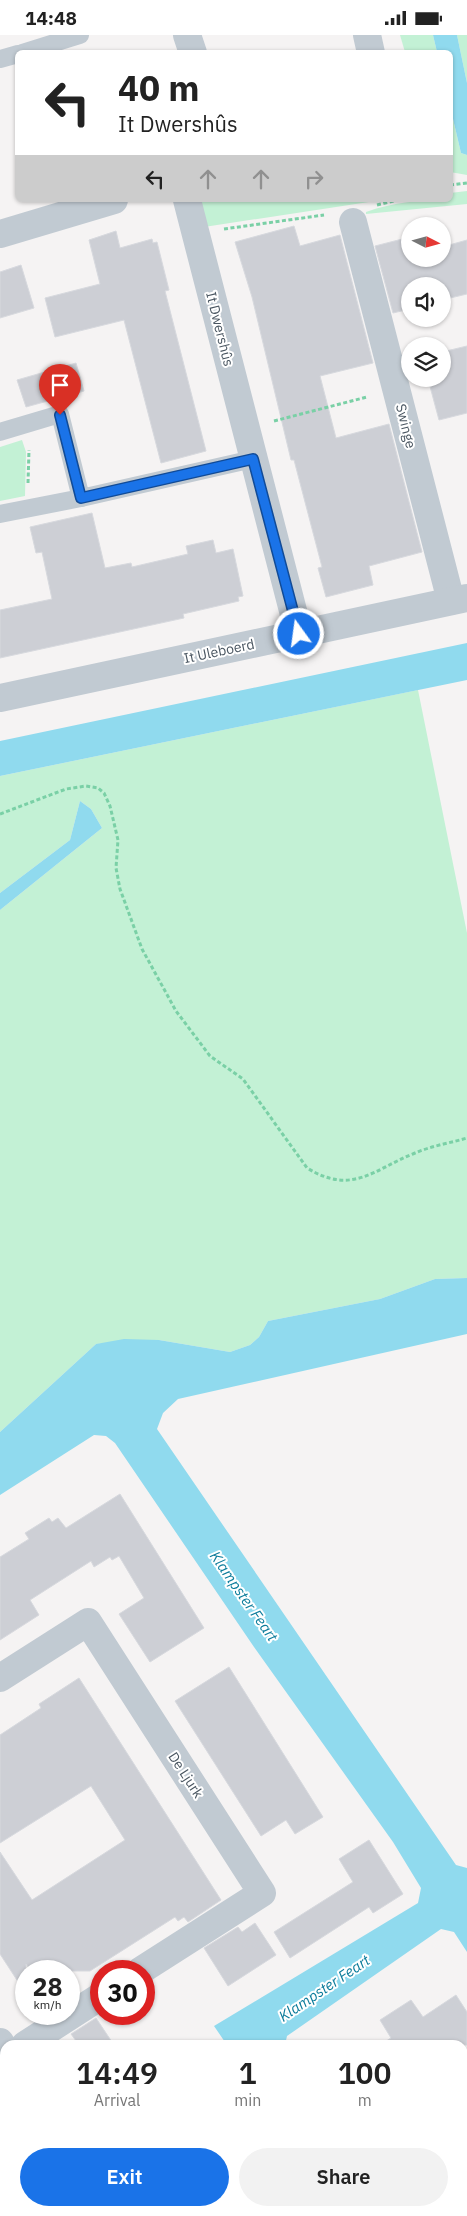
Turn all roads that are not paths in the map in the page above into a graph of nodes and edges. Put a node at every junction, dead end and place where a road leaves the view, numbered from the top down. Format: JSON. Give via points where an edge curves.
{"nodes":[{"id":1,"x":80,"y":35,"type":"edge"},
{"id":2,"x":187,"y":35,"type":"edge"},
{"id":3,"x":366,"y":35,"type":"edge"},
{"id":4,"x":32,"y":50,"type":"edge"},
{"id":5,"x":192,"y":50,"type":"edge"},
{"id":6,"x":370,"y":50,"type":"edge"},
{"id":7,"x":15,"y":55,"type":"edge"},
{"id":8,"x":0,"y":59,"type":"edge"},
{"id":9,"x":107,"y":202,"type":"edge"},
{"id":10,"x":188,"y":202,"type":"edge"},
{"id":11,"x":342,"y":218,"type":"road end"},
{"id":12,"x":0,"y":234,"type":"edge"},
{"id":13,"x":0,"y":433,"type":"edge"},
{"id":14,"x":253,"y":459,"type":"junction"},
{"id":15,"x":81,"y":498,"type":"junction"},
{"id":16,"x":0,"y":514,"type":"edge"},
{"id":17,"x":459,"y":600,"type":"edge"},
{"id":18,"x":299,"y":634,"type":"junction"},
{"id":19,"x":0,"y":698,"type":"edge"},
{"id":20,"x":0,"y":1678,"type":"edge"},
{"id":21,"x":155,"y":1961,"type":"edge"},
{"id":22,"x":90,"y":2003,"type":"edge"},
{"id":23,"x":33,"y":2040,"type":"edge"}],
"edges":[{"from":1,"to":4,"type":"lane"},
{"from":2,"to":5,"type":"street"},
{"from":3,"to":6,"type":"street"},
{"from":7,"to":8,"type":"lane"},
{"from":9,"to":12,"type":"street"},
{"from":10,"to":14,"type":"street","name":"It Dwershûs"},
{"from":11,"to":17,"type":"street","name":"Swinge"},
{"from":13,"to":15,"type":"lane","via":[[60,415]]},
{"from":14,"to":15,"type":"lane"},
{"from":14,"to":18,"type":"street","name":"It Dwershûs"},
{"from":15,"to":16,"type":"lane"},
{"from":17,"to":18,"type":"street","name":"It Uleboerd"},
{"from":18,"to":19,"type":"street","name":"It Uleboerd"},
{"from":20,"to":21,"type":"street","name":"De Ljurk","via":[[88,1622],[262,1893]]},
{"from":22,"to":23,"type":"street"}]}
